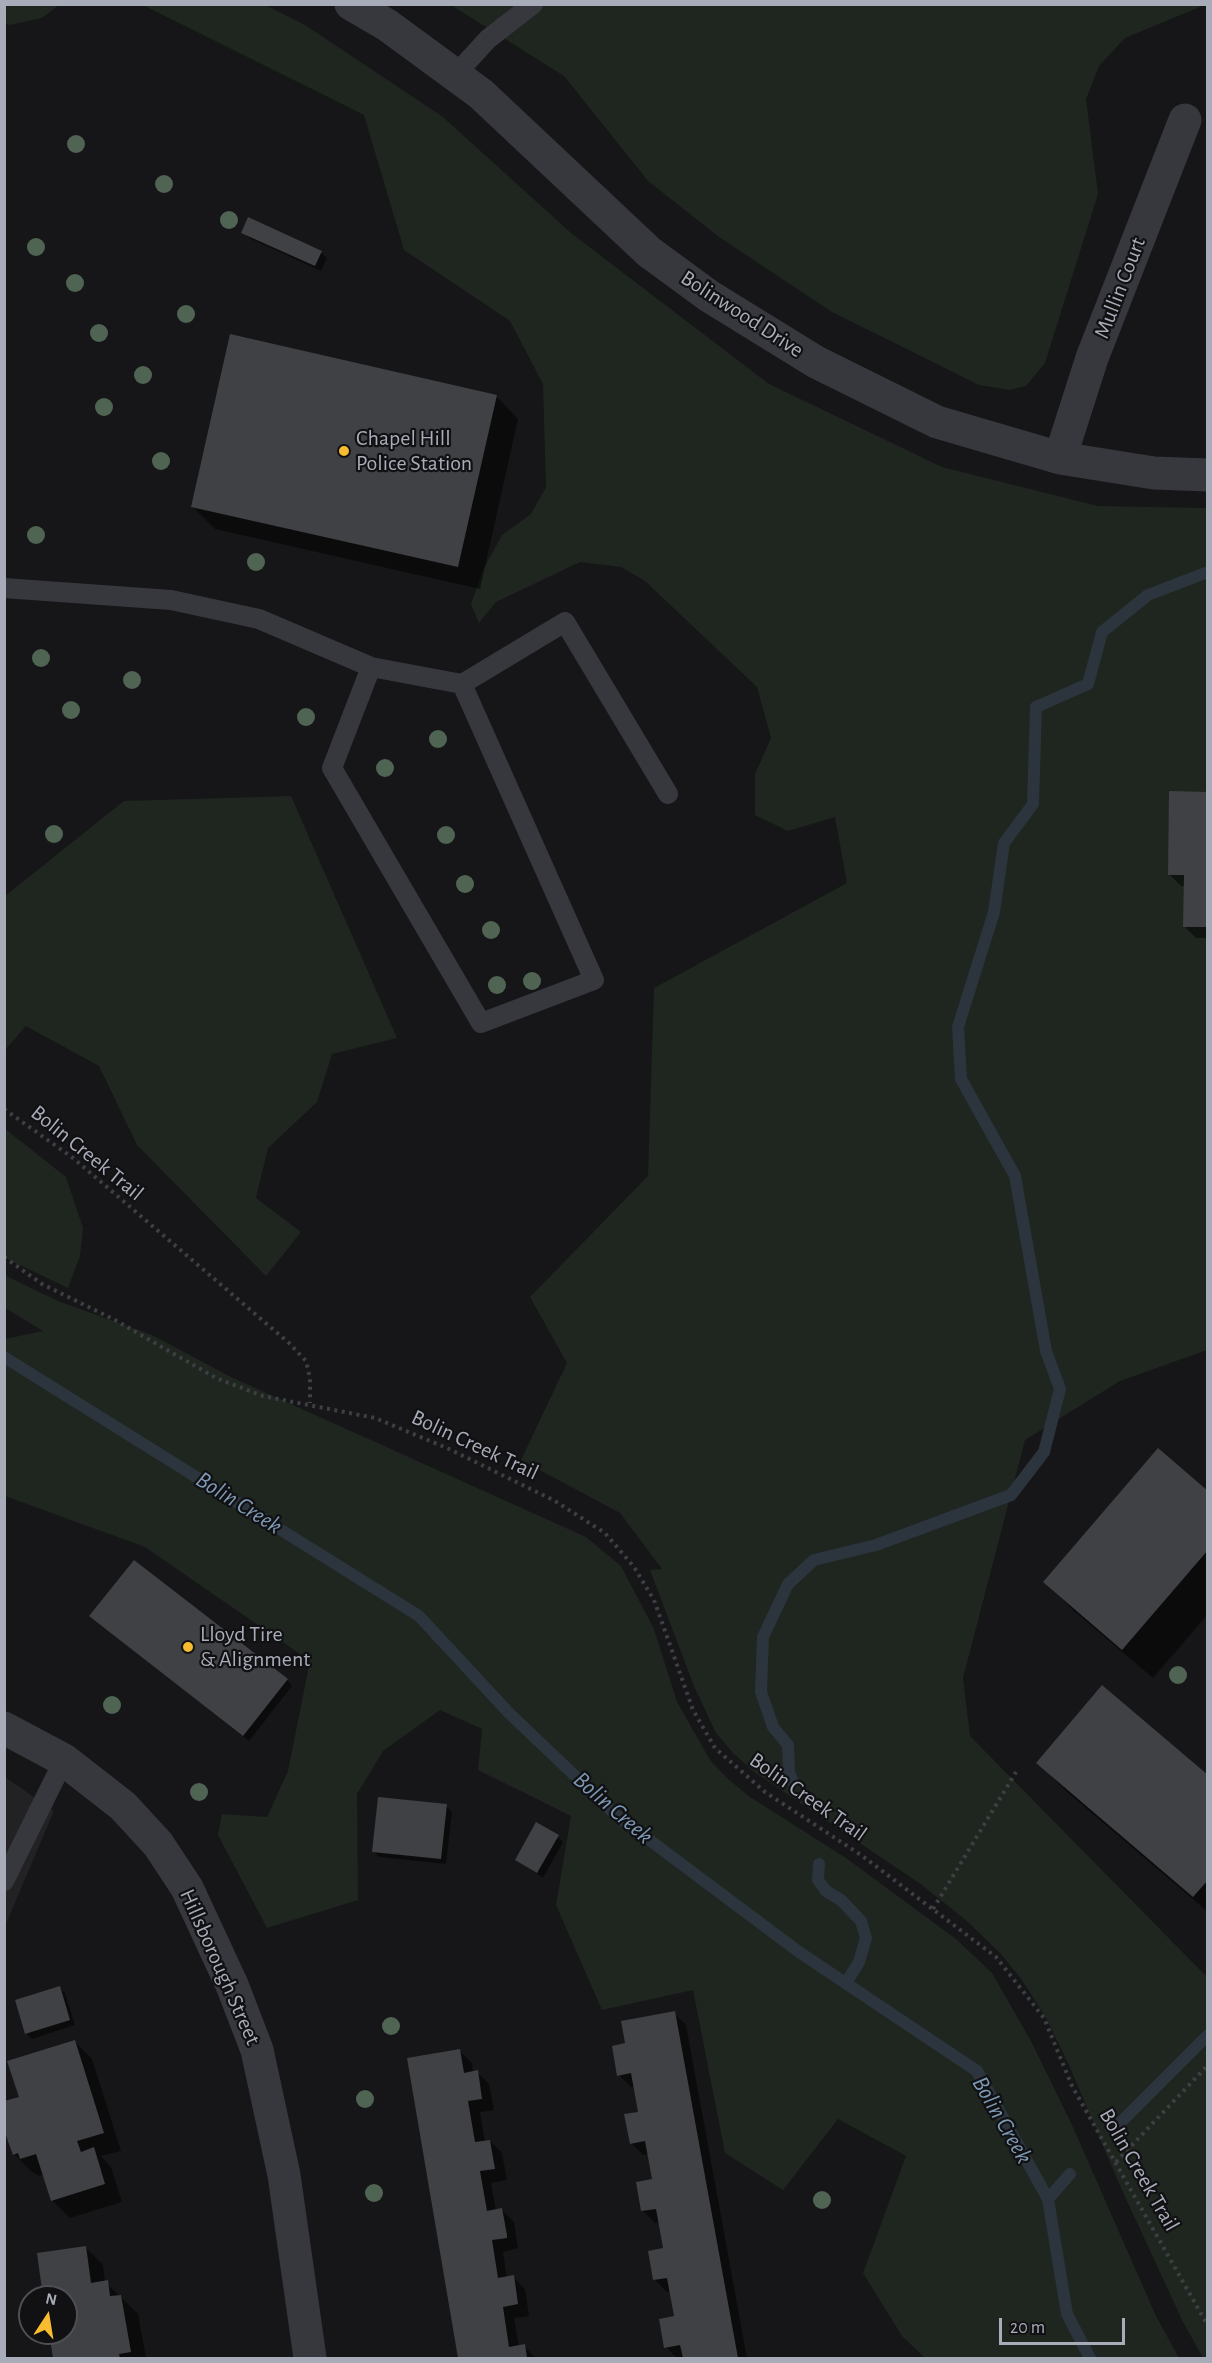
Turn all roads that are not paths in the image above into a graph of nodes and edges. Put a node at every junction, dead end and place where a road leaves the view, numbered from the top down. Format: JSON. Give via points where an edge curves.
{"nodes":[{"id":1,"x":351,"y":4,"type":"edge"},
{"id":2,"x":532,"y":4,"type":"edge"},
{"id":3,"x":456,"y":75,"type":"junction"},
{"id":4,"x":1185,"y":120,"type":"dead end"},
{"id":5,"x":1060,"y":458,"type":"junction"},
{"id":6,"x":1208,"y":476,"type":"edge"},
{"id":7,"x":4,"y":588,"type":"edge"},
{"id":8,"x":371,"y":668,"type":"junction"},
{"id":9,"x":462,"y":684,"type":"junction"},
{"id":10,"x":668,"y":794,"type":"dead end"},
{"id":11,"x":4,"y":1728,"type":"edge"},
{"id":12,"x":64,"y":1760,"type":"junction"},
{"id":13,"x":6,"y":1870,"type":"edge"},
{"id":14,"x":310,"y":2358,"type":"edge"}],
"edges":[{"from":1,"to":3,"type":"street","name":"Bolinwood Drive"},
{"from":2,"to":3,"type":"lane","via":[[488,39]]},
{"from":3,"to":5,"type":"street","name":"Bolinwood Drive","via":[[649,252],[709,297],[816,362],[937,422]]},
{"from":4,"to":5,"type":"street","name":"Mullin Court","via":[[1092,358]]},
{"from":5,"to":6,"type":"street","name":"Bolinwood Drive","via":[[1154,473]]},
{"from":7,"to":8,"type":"lane","via":[[171,600],[259,619]]},
{"from":8,"to":9,"type":"lane"},
{"from":8,"to":9,"type":"lane","via":[[332,768],[481,1023],[594,980]]},
{"from":9,"to":10,"type":"lane","via":[[565,622]]},
{"from":11,"to":12,"type":"street","name":"Hillsborough Street"},
{"from":12,"to":13,"type":"lane"},
{"from":12,"to":14,"type":"street","name":"Hillsborough Street","via":[[123,1806],[158,1844],[187,1888],[232,1984],[257,2050],[284,2175]]}]}
